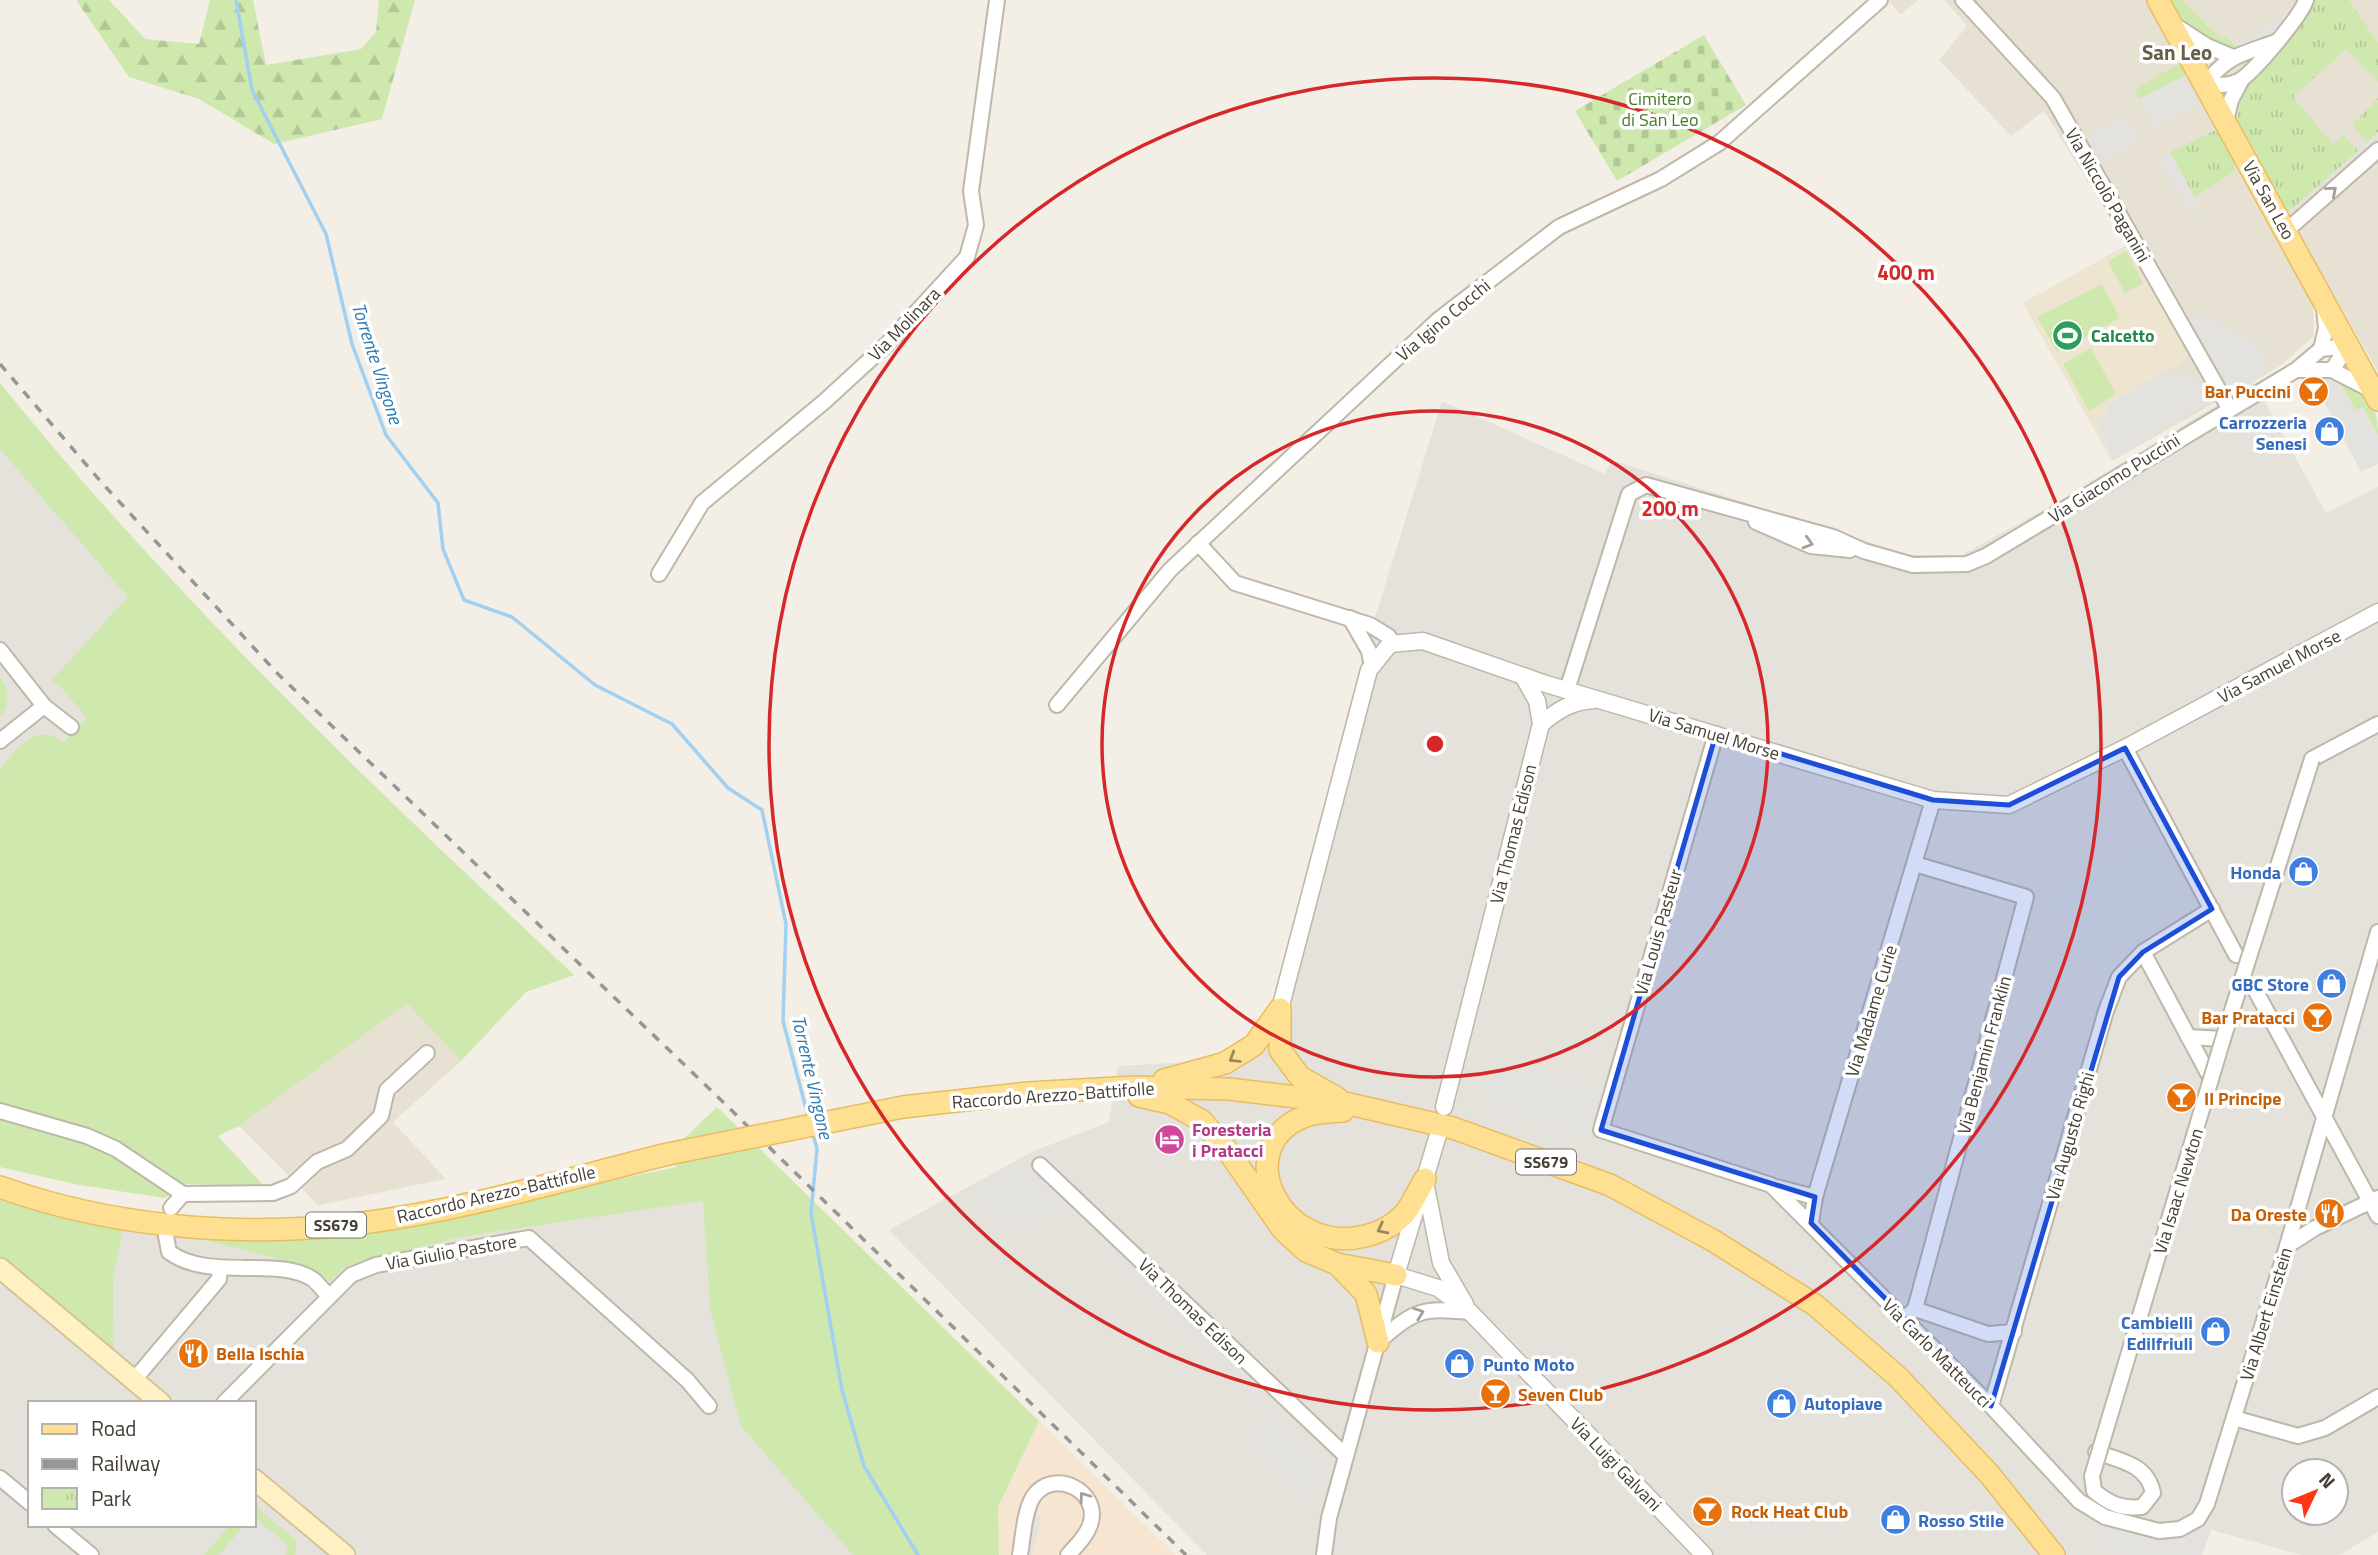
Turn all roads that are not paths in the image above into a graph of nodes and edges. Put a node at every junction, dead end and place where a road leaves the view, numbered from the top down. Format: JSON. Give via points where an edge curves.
{"nodes":[{"id":1,"x":997,"y":0,"type":"edge"},
{"id":2,"x":1880,"y":0,"type":"edge"},
{"id":3,"x":1963,"y":0,"type":"edge"},
{"id":4,"x":2158,"y":0,"type":"edge"},
{"id":5,"x":2306,"y":0,"type":"edge"},
{"id":6,"x":2172,"y":23,"type":"junction"},
{"id":7,"x":2278,"y":41,"type":"junction"},
{"id":8,"x":2233,"y":57,"type":"junction"},
{"id":9,"x":2242,"y":79,"type":"junction"},
{"id":10,"x":2206,"y":85,"type":"junction"},
{"id":11,"x":2226,"y":121,"type":"junction"},
{"id":12,"x":2378,"y":150,"type":"edge"},
{"id":13,"x":2286,"y":231,"type":"junction"},
{"id":14,"x":2324,"y":302,"type":"junction"},
{"id":15,"x":2348,"y":346,"type":"junction"},
{"id":16,"x":2321,"y":349,"type":"junction"},
{"id":17,"x":2296,"y":370,"type":"junction"},
{"id":18,"x":2332,"y":370,"type":"junction"},
{"id":19,"x":2376,"y":396,"type":"edge"},
{"id":20,"x":2229,"y":408,"type":"junction"},
{"id":21,"x":1198,"y":543,"type":"junction"},
{"id":22,"x":659,"y":574,"type":"dead end"},
{"id":23,"x":2378,"y":612,"type":"edge"},
{"id":24,"x":1350,"y":618,"type":"junction"},
{"id":25,"x":1370,"y":625,"type":"junction"},
{"id":26,"x":1423,"y":641,"type":"junction"},
{"id":27,"x":1389,"y":648,"type":"junction"},
{"id":28,"x":0,"y":650,"type":"edge"},
{"id":29,"x":1371,"y":667,"type":"junction"},
{"id":30,"x":1523,"y":676,"type":"junction"},
{"id":31,"x":1557,"y":687,"type":"junction"},
{"id":32,"x":1600,"y":700,"type":"junction"},
{"id":33,"x":1537,"y":701,"type":"junction"},
{"id":34,"x":1057,"y":705,"type":"dead end"},
{"id":35,"x":44,"y":706,"type":"junction"},
{"id":36,"x":1560,"y":708,"type":"junction"},
{"id":37,"x":1541,"y":724,"type":"junction"},
{"id":38,"x":2378,"y":724,"type":"edge"},
{"id":39,"x":71,"y":727,"type":"dead end"},
{"id":40,"x":1716,"y":734,"type":"junction"},
{"id":41,"x":0,"y":741,"type":"edge"},
{"id":42,"x":2125,"y":748,"type":"junction"},
{"id":43,"x":1933,"y":800,"type":"junction"},
{"id":44,"x":1915,"y":864,"type":"junction"},
{"id":45,"x":2212,"y":909,"type":"junction"},
{"id":46,"x":2378,"y":932,"type":"edge"},
{"id":47,"x":2143,"y":952,"type":"junction"},
{"id":48,"x":2236,"y":955,"type":"dead end"},
{"id":49,"x":2253,"y":986,"type":"dead end"},
{"id":50,"x":1280,"y":1009,"type":"junction"},
{"id":51,"x":2188,"y":1037,"type":"junction"},
{"id":52,"x":2224,"y":1039,"type":"junction"},
{"id":53,"x":426,"y":1053,"type":"dead end"},
{"id":54,"x":2211,"y":1079,"type":"junction"},
{"id":55,"x":1134,"y":1087,"type":"junction"},
{"id":56,"x":1110,"y":1090,"type":"junction"},
{"id":57,"x":1355,"y":1105,"type":"junction"},
{"id":58,"x":1444,"y":1107,"type":"dead end"},
{"id":59,"x":0,"y":1111,"type":"edge"},
{"id":60,"x":2324,"y":1115,"type":"junction"},
{"id":61,"x":1601,"y":1130,"type":"joint"},
{"id":62,"x":1438,"y":1135,"type":"dead end"},
{"id":63,"x":1040,"y":1165,"type":"dead end"},
{"id":64,"x":1425,"y":1179,"type":"junction"},
{"id":65,"x":1771,"y":1185,"type":"junction"},
{"id":66,"x":0,"y":1187,"type":"edge"},
{"id":67,"x":183,"y":1194,"type":"junction"},
{"id":68,"x":1815,"y":1197,"type":"junction"},
{"id":69,"x":2374,"y":1200,"type":"edge"},
{"id":70,"x":171,"y":1208,"type":"dead end"},
{"id":71,"x":1287,"y":1216,"type":"junction"},
{"id":72,"x":2378,"y":1216,"type":"edge"},
{"id":73,"x":1811,"y":1223,"type":"junction"},
{"id":74,"x":166,"y":1236,"type":"dead end"},
{"id":75,"x":2287,"y":1246,"type":"junction"},
{"id":76,"x":1337,"y":1264,"type":"junction"},
{"id":77,"x":0,"y":1268,"type":"edge"},
{"id":78,"x":220,"y":1268,"type":"junction"},
{"id":79,"x":1392,"y":1274,"type":"junction"},
{"id":80,"x":329,"y":1296,"type":"junction"},
{"id":81,"x":1915,"y":1309,"type":"junction"},
{"id":82,"x":1470,"y":1312,"type":"junction"},
{"id":83,"x":1903,"y":1320,"type":"junction"},
{"id":84,"x":2014,"y":1332,"type":"junction"},
{"id":85,"x":1378,"y":1342,"type":"junction"},
{"id":86,"x":134,"y":1380,"type":"junction"},
{"id":87,"x":2378,"y":1397,"type":"edge"},
{"id":88,"x":159,"y":1401,"type":"edge"},
{"id":89,"x":226,"y":1401,"type":"edge"},
{"id":90,"x":709,"y":1406,"type":"dead end"},
{"id":91,"x":1991,"y":1406,"type":"junction"},
{"id":92,"x":2234,"y":1418,"type":"junction"},
{"id":93,"x":2096,"y":1452,"type":"dead end"},
{"id":94,"x":1346,"y":1456,"type":"junction"},
{"id":95,"x":0,"y":1478,"type":"edge"},
{"id":96,"x":256,"y":1481,"type":"edge"},
{"id":97,"x":28,"y":1501,"type":"edge"},
{"id":98,"x":2105,"y":1517,"type":"joint"},
{"id":99,"x":57,"y":1527,"type":"edge"},
{"id":100,"x":91,"y":1555,"type":"edge"},
{"id":101,"x":345,"y":1555,"type":"edge"},
{"id":102,"x":1020,"y":1555,"type":"edge"},
{"id":103,"x":1068,"y":1555,"type":"edge"},
{"id":104,"x":1324,"y":1555,"type":"edge"},
{"id":105,"x":1704,"y":1555,"type":"edge"},
{"id":106,"x":2054,"y":1555,"type":"edge"}],
"edges":[{"from":1,"to":22,"type":"street","name":"Via Molinara","via":[[971,191],[976,225],[967,257],[879,352],[702,503]]},
{"from":2,"to":21,"type":"street","name":"Via Igino Cocchi","via":[[1718,143],[1661,179],[1559,227],[1438,320]]},
{"from":3,"to":20,"type":"street","name":"Via Niccolò Paganini","via":[[2053,98]]},
{"from":4,"to":6,"type":"main road","name":"Via San Leo"},
{"from":5,"to":7,"type":"street","via":[[2296,22]]},
{"from":6,"to":8,"type":"street"},
{"from":6,"to":10,"type":"main road","name":"Via San Leo"},
{"from":7,"to":8,"type":"street"},
{"from":7,"to":9,"type":"street"},
{"from":8,"to":10,"type":"street","via":[[2217,67]]},
{"from":9,"to":10,"type":"street","via":[[2226,86]]},
{"from":9,"to":11,"type":"street"},
{"from":10,"to":11,"type":"main road","name":"Via San Leo"},
{"from":11,"to":13,"type":"main road","name":"Via San Leo"},
{"from":13,"to":12,"type":"street","one_way":true},
{"from":13,"to":14,"type":"main road","name":"Via San Leo"},
{"from":14,"to":15,"type":"main road","name":"Via San Leo"},
{"from":14,"to":16,"type":"street","via":[[2326,328]]},
{"from":15,"to":16,"type":"street"},
{"from":15,"to":18,"type":"street"},
{"from":15,"to":19,"type":"main road","name":"Via San Leo"},
{"from":16,"to":17,"type":"street"},
{"from":17,"to":18,"type":"street","name":"Via Giacomo Puccini"},
{"from":17,"to":20,"type":"street","name":"Via Giacomo Puccini"},
{"from":18,"to":19,"type":"street"},
{"from":20,"to":31,"type":"street","name":"Via Giacomo Puccini","via":[[1967,564],[1913,565],[1864,551],[1811,545],[1723,506],[1646,485],[1629,494]]},
{"from":21,"to":24,"type":"street","via":[[1235,583]]},
{"from":21,"to":34,"type":"street","name":"Via Igino Cocchi","via":[[1170,569]]},
{"from":23,"to":42,"type":"street","name":"Via Samuel Morse"},
{"from":24,"to":25,"type":"street"},
{"from":24,"to":27,"type":"street"},
{"from":24,"to":29,"type":"street","via":[[1369,650]]},
{"from":25,"to":26,"type":"street"},
{"from":25,"to":27,"type":"street","via":[[1388,636]]},
{"from":26,"to":27,"type":"street","name":"Via Samuel Morse"},
{"from":26,"to":30,"type":"street","name":"Via Samuel Morse"},
{"from":27,"to":29,"type":"street"},
{"from":28,"to":35,"type":"street"},
{"from":29,"to":50,"type":"street"},
{"from":30,"to":31,"type":"street","name":"Via Samuel Morse"},
{"from":30,"to":33,"type":"street"},
{"from":31,"to":32,"type":"street","name":"Via Samuel Morse"},
{"from":31,"to":33,"type":"street"},
{"from":31,"to":36,"type":"street"},
{"from":32,"to":36,"type":"street"},
{"from":32,"to":40,"type":"street","name":"Via Samuel Morse"},
{"from":33,"to":37,"type":"street"},
{"from":35,"to":39,"type":"street"},
{"from":35,"to":41,"type":"street"},
{"from":36,"to":37,"type":"street"},
{"from":37,"to":58,"type":"street","name":"Via Thomas Edison"},
{"from":38,"to":52,"type":"street","name":"Via Isaac Newton","bridge":true,"via":[[2312,759]]},
{"from":40,"to":43,"type":"street","name":"Via Samuel Morse"},
{"from":40,"to":61,"type":"street","name":"Via Louis Pasteur"},
{"from":42,"to":43,"type":"street","name":"Via Samuel Morse","via":[[2009,804]]},
{"from":42,"to":45,"type":"street"},
{"from":43,"to":44,"type":"street","name":"Via Madame Curie"},
{"from":44,"to":68,"type":"street","name":"Via Madame Curie"},
{"from":44,"to":81,"type":"street","name":"Via Benjamin Franklin","via":[[2026,897]]},
{"from":45,"to":47,"type":"street","name":"Via Augusto Righi"},
{"from":45,"to":48,"type":"street"},
{"from":46,"to":60,"type":"street","name":"Via Albert Einstein"},
{"from":47,"to":51,"type":"street"},
{"from":47,"to":84,"type":"street","name":"Via Augusto Righi","via":[[2119,977],[2106,1011]]},
{"from":49,"to":60,"type":"street"},
{"from":50,"to":55,"type":"main road","one_way":true,"via":[[1254,1045],[1225,1063]]},
{"from":50,"to":57,"type":"main road","via":[[1280,1050],[1300,1077]]},
{"from":51,"to":52,"type":"street"},
{"from":51,"to":54,"type":"street"},
{"from":52,"to":54,"type":"street","name":"Via Isaac Newton","bridge":true},
{"from":53,"to":67,"type":"street","via":[[387,1090],[381,1116],[347,1149],[317,1162],[291,1186],[273,1193]]},
{"from":54,"to":93,"type":"street","name":"Via Isaac Newton","bridge":true,"via":[[2092,1476],[2094,1491],[2111,1504],[2142,1507],[2153,1493],[2141,1468],[2110,1458]]},
{"from":55,"to":56,"type":"main road","name":"Raccordo Arezzo-Battifolle","number":"SS679"},
{"from":55,"to":57,"type":"main road","name":"Raccordo Arezzo-Battifolle","number":"SS679","via":[[1229,1089]]},
{"from":56,"to":66,"type":"main road","name":"Raccordo Arezzo-Battifolle","number":"SS679","bridge":true,"via":[[1028,1093],[903,1107],[668,1154],[470,1203],[347,1225],[244,1230],[125,1218]]},
{"from":56,"to":76,"type":"main road","via":[[1170,1103],[1202,1121],[1293,1241]]},
{"from":57,"to":71,"type":"main road","via":[[1306,1116],[1283,1130],[1274,1142],[1269,1158],[1270,1188]]},
{"from":57,"to":106,"type":"main road","name":"Raccordo Arezzo-Battifolle","number":"SS679","via":[[1454,1128],[1610,1185],[1714,1241],[1815,1305],[1898,1377],[1990,1475]]},
{"from":59,"to":67,"type":"street","via":[[116,1149]]},
{"from":60,"to":69,"type":"street"},
{"from":60,"to":75,"type":"street","name":"Via Albert Einstein"},
{"from":61,"to":65,"type":"street","name":"Via Carlo Matteucci"},
{"from":62,"to":64,"type":"street"},
{"from":63,"to":94,"type":"street","name":"Via Thomas Edison"},
{"from":64,"to":71,"type":"main road","one_way":true,"via":[[1391,1226],[1352,1240],[1309,1232]]},
{"from":64,"to":79,"type":"street"},
{"from":64,"to":82,"type":"street","name":"Via Luigi Galvani","via":[[1441,1264]]},
{"from":65,"to":68,"type":"street","name":"Via Carlo Matteucci"},
{"from":65,"to":73,"type":"street","name":"Via Carlo Matteucci"},
{"from":67,"to":70,"type":"street"},
{"from":68,"to":73,"type":"street","name":"Via Madame Curie"},
{"from":69,"to":72,"type":"street"},
{"from":69,"to":75,"type":"street"},
{"from":71,"to":79,"type":"main road","via":[[1316,1245]]},
{"from":73,"to":83,"type":"street","name":"Via Carlo Matteucci"},
{"from":74,"to":78,"type":"street","via":[[169,1252],[178,1259]]},
{"from":75,"to":92,"type":"street","name":"Via Albert Einstein"},
{"from":76,"to":79,"type":"main road"},
{"from":76,"to":85,"type":"main road","via":[[1366,1294]]},
{"from":77,"to":86,"type":"main road"},
{"from":78,"to":80,"type":"street","via":[[298,1273]]},
{"from":78,"to":86,"type":"street","via":[[219,1279]]},
{"from":79,"to":82,"type":"street","name":"Via Luigi Galvani","via":[[1438,1288]]},
{"from":79,"to":85,"type":"street"},
{"from":80,"to":89,"type":"street","name":"Via Giulio Pastore"},
{"from":80,"to":90,"type":"street","name":"Via Giulio Pastore","via":[[351,1275],[376,1265],[529,1238],[687,1380]]},
{"from":81,"to":83,"type":"street"},
{"from":81,"to":84,"type":"street","via":[[1988,1334]]},
{"from":85,"to":82,"type":"street","one_way":true,"via":[[1405,1318],[1430,1308]]},
{"from":82,"to":105,"type":"street","name":"Via Luigi Galvani"},
{"from":83,"to":91,"type":"street","name":"Via Carlo Matteucci"},
{"from":84,"to":91,"type":"street","name":"Via Augusto Righi"},
{"from":85,"to":94,"type":"street"},
{"from":86,"to":88,"type":"main road"},
{"from":87,"to":92,"type":"street","via":[[2325,1428],[2298,1436]]},
{"from":91,"to":98,"type":"street","name":"Via Carlo Matteucci","via":[[2079,1501]]},
{"from":92,"to":98,"type":"street","name":"Via Albert Einstein","via":[[2198,1519],[2180,1529],[2159,1531]]},
{"from":94,"to":104,"type":"street"},
{"from":95,"to":97,"type":"street"},
{"from":96,"to":101,"type":"main road"},
{"from":99,"to":100,"type":"street"},
{"from":103,"to":102,"type":"street","one_way":true,"via":[[1091,1523],[1091,1508],[1076,1487],[1064,1482],[1041,1489],[1033,1498]]}]}
